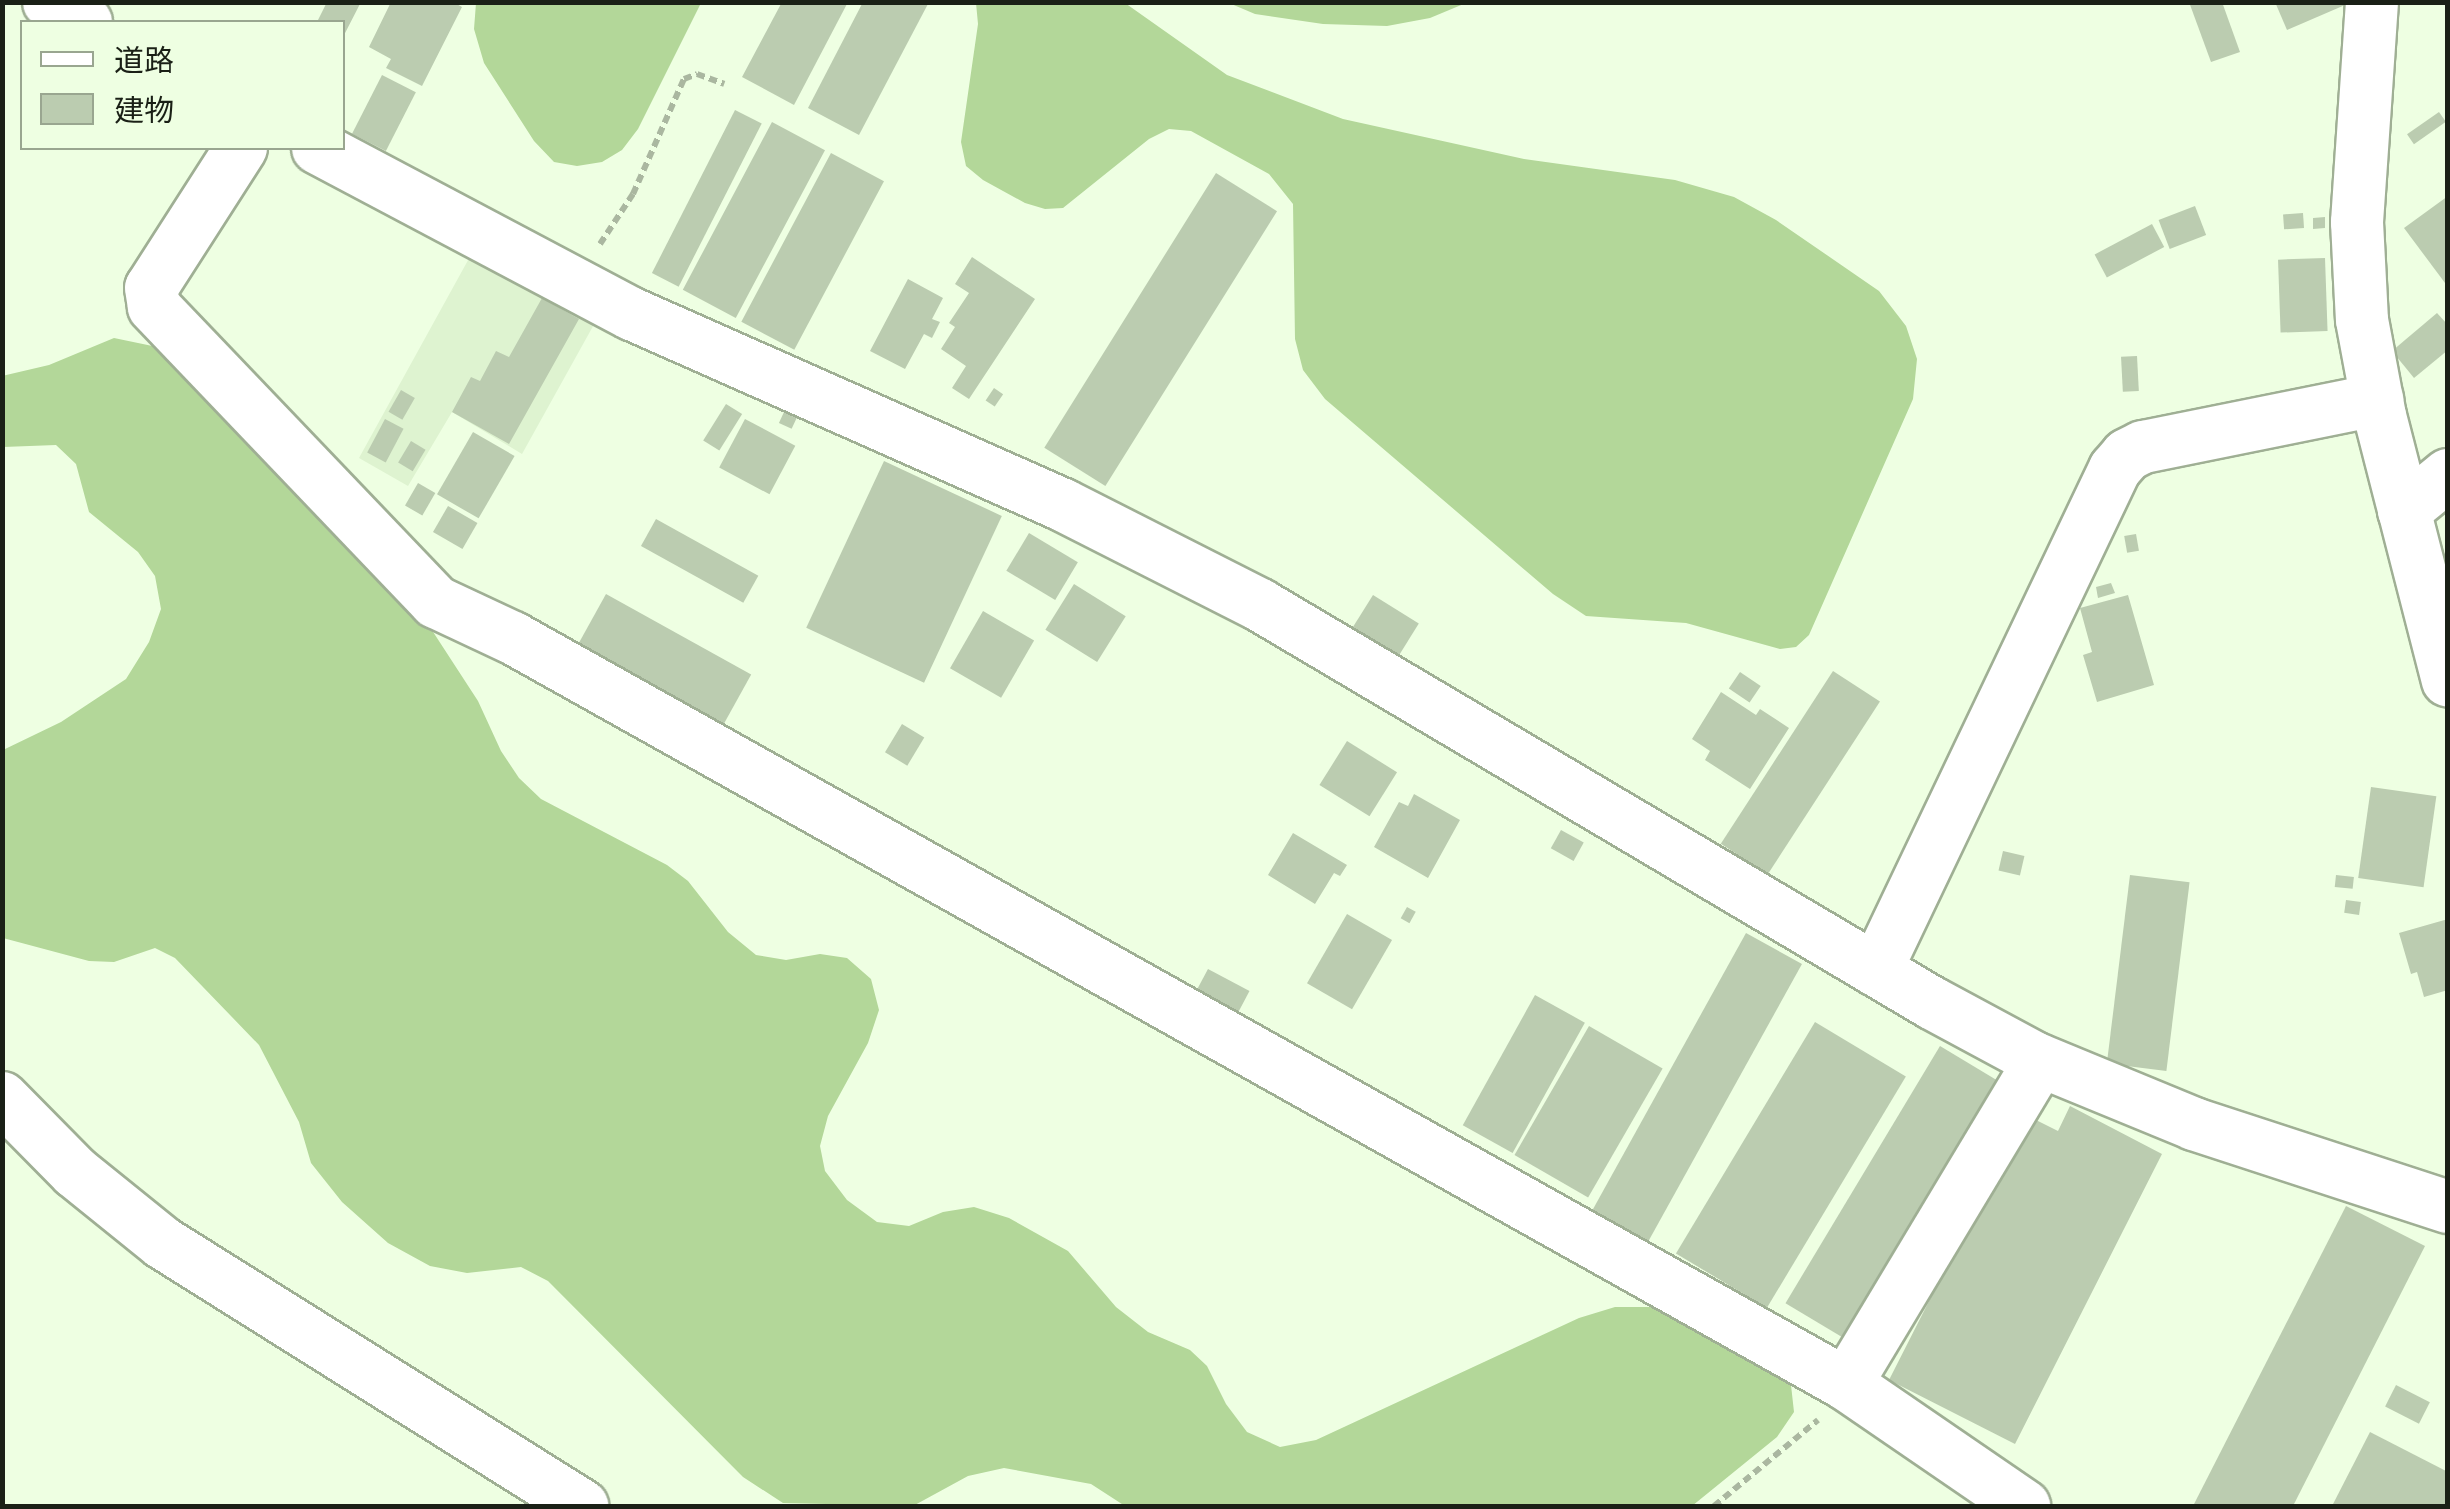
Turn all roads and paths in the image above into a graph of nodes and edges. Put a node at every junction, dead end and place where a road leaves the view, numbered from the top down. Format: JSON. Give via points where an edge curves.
{"nodes":[{"id":1,"x":49,"y":2,"type":"edge"},
{"id":2,"x":2372,"y":2,"type":"edge"},
{"id":3,"x":82,"y":20,"type":"edge"},
{"id":4,"x":724,"y":84,"type":"dead end"},
{"id":5,"x":239,"y":150,"type":"edge"},
{"id":6,"x":322,"y":150,"type":"edge"},
{"id":7,"x":580,"y":288,"type":"junction"},
{"id":8,"x":2376,"y":400,"type":"junction"},
{"id":9,"x":2448,"y":474,"type":"edge"},
{"id":10,"x":2404,"y":511,"type":"junction"},
{"id":11,"x":2447,"y":675,"type":"edge"},
{"id":12,"x":1876,"y":970,"type":"junction"},
{"id":13,"x":2040,"y":1061,"type":"junction"},
{"id":14,"x":2,"y":1098,"type":"edge"},
{"id":15,"x":2448,"y":1207,"type":"edge"},
{"id":16,"x":1846,"y":1384,"type":"junction"},
{"id":17,"x":582,"y":1506,"type":"edge"},
{"id":18,"x":1714,"y":1506,"type":"edge"},
{"id":19,"x":2024,"y":1506,"type":"edge"}],
"edges":[{"from":1,"to":3,"type":"street"},
{"from":2,"to":8,"type":"street","via":[[2357,239]]},
{"from":4,"to":7,"type":"path","via":[[697,74],[675,91],[633,194]]},
{"from":5,"to":16,"type":"street","via":[[151,288],[154,306],[436,602],[530,647]]},
{"from":6,"to":7,"type":"street"},
{"from":7,"to":12,"type":"street","via":[[1195,571]]},
{"from":8,"to":10,"type":"street"},
{"from":8,"to":12,"type":"street","via":[[2127,455]]},
{"from":9,"to":10,"type":"street"},
{"from":10,"to":11,"type":"street"},
{"from":12,"to":13,"type":"street"},
{"from":13,"to":15,"type":"street","via":[[2194,1124]]},
{"from":13,"to":16,"type":"street"},
{"from":14,"to":17,"type":"street","via":[[75,1172],[163,1244]]},
{"from":16,"to":18,"type":"path","via":[[1820,1418]]},
{"from":16,"to":19,"type":"street"}]}
